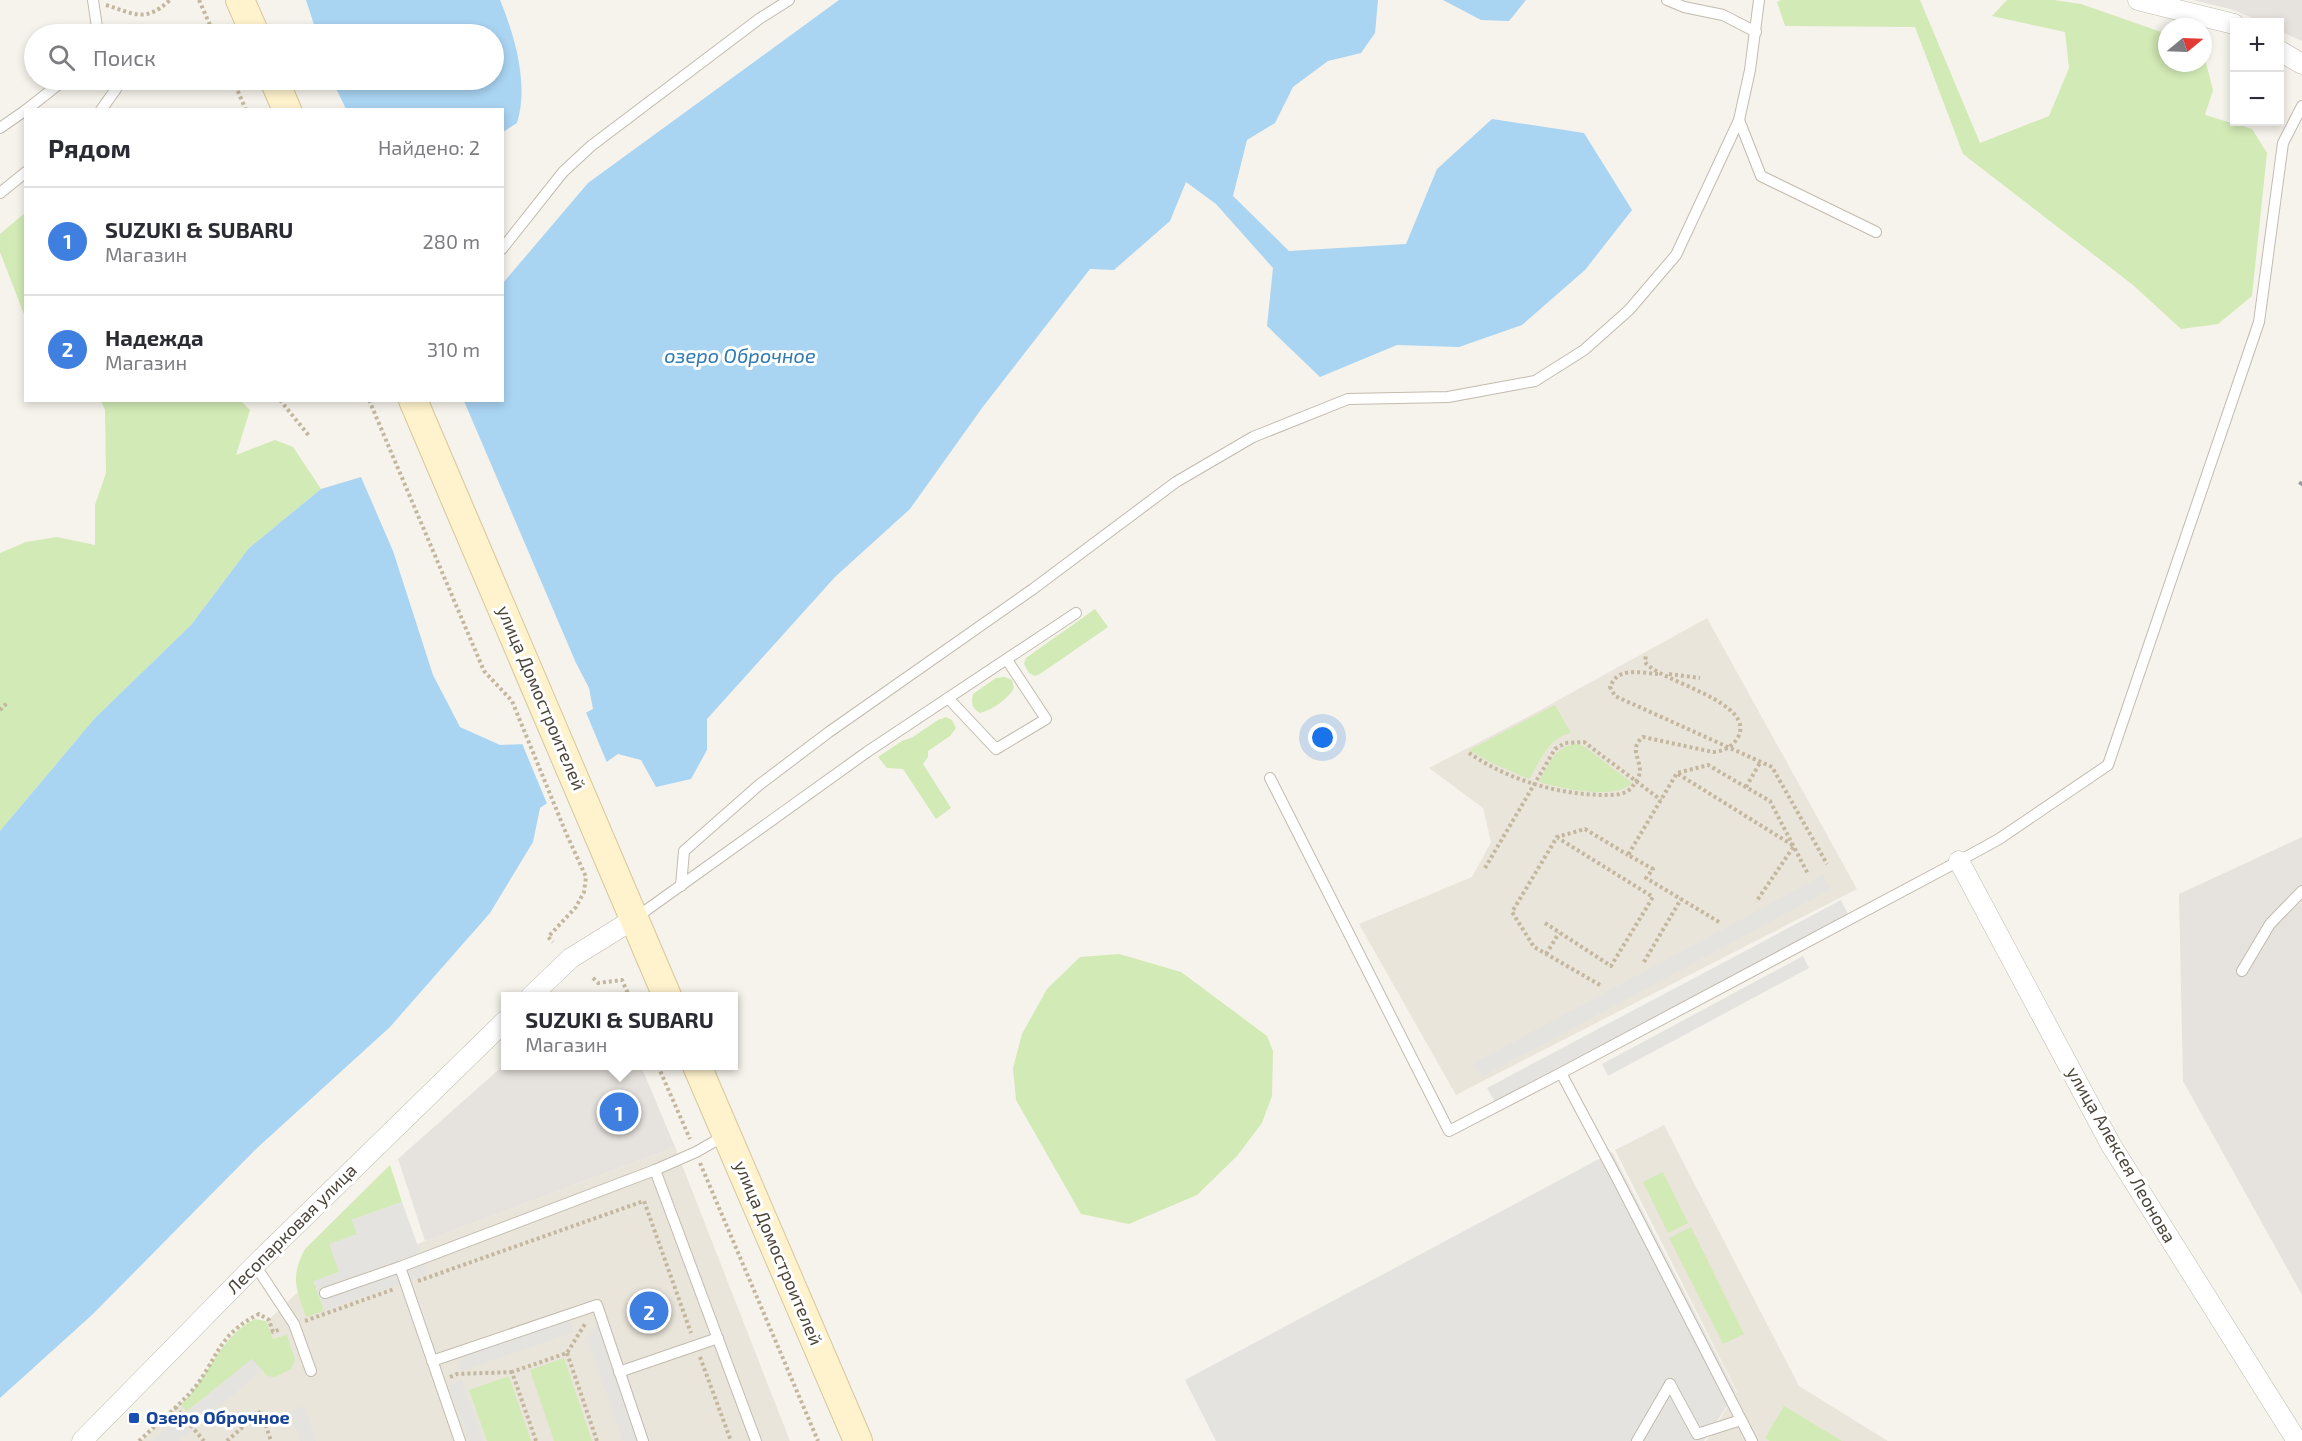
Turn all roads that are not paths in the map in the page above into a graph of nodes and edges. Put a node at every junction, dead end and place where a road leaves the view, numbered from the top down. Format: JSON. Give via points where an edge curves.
{"nodes":[{"id":1,"x":240,"y":0,"type":"edge"},
{"id":2,"x":789,"y":0,"type":"edge"},
{"id":3,"x":1667,"y":0,"type":"edge"},
{"id":4,"x":1759,"y":0,"type":"edge"},
{"id":5,"x":2138,"y":0,"type":"edge"},
{"id":6,"x":93,"y":1,"type":"edge"},
{"id":7,"x":2230,"y":23,"type":"edge"},
{"id":8,"x":96,"y":24,"type":"edge"},
{"id":9,"x":251,"y":24,"type":"edge"},
{"id":10,"x":1756,"y":32,"type":"junction"},
{"id":11,"x":2284,"y":53,"type":"edge"},
{"id":12,"x":2302,"y":64,"type":"edge"},
{"id":13,"x":51,"y":90,"type":"edge"},
{"id":14,"x":115,"y":90,"type":"edge"},
{"id":15,"x":278,"y":90,"type":"edge"},
{"id":16,"x":2302,"y":106,"type":"edge"},
{"id":17,"x":29,"y":108,"type":"edge"},
{"id":18,"x":102,"y":108,"type":"edge"},
{"id":19,"x":286,"y":108,"type":"edge"},
{"id":20,"x":24,"y":111,"type":"edge"},
{"id":21,"x":1739,"y":120,"type":"junction"},
{"id":22,"x":0,"y":128,"type":"edge"},
{"id":23,"x":24,"y":174,"type":"edge"},
{"id":24,"x":0,"y":193,"type":"edge"},
{"id":25,"x":1876,"y":232,"type":"dead end"},
{"id":26,"x":504,"y":246,"type":"edge"},
{"id":27,"x":414,"y":402,"type":"edge"},
{"id":28,"x":1076,"y":613,"type":"dead end"},
{"id":29,"x":1007,"y":660,"type":"junction"},
{"id":30,"x":948,"y":698,"type":"junction"},
{"id":31,"x":1270,"y":778,"type":"dead end"},
{"id":32,"x":1959,"y":861,"type":"junction"},
{"id":33,"x":681,"y":886,"type":"junction"},
{"id":34,"x":2302,"y":891,"type":"edge"},
{"id":35,"x":634,"y":919,"type":"junction"},
{"id":36,"x":2242,"y":971,"type":"dead end"},
{"id":37,"x":535,"y":992,"type":"edge"},
{"id":38,"x":665,"y":992,"type":"edge"},
{"id":39,"x":501,"y":1025,"type":"edge"},
{"id":40,"x":699,"y":1070,"type":"edge"},
{"id":41,"x":1561,"y":1073,"type":"junction"},
{"id":42,"x":727,"y":1134,"type":"junction"},
{"id":43,"x":655,"y":1170,"type":"junction"},
{"id":44,"x":255,"y":1265,"type":"junction"},
{"id":45,"x":400,"y":1267,"type":"junction"},
{"id":46,"x":325,"y":1293,"type":"dead end"},
{"id":47,"x":718,"y":1338,"type":"junction"},
{"id":48,"x":432,"y":1361,"type":"junction"},
{"id":49,"x":311,"y":1371,"type":"dead end"},
{"id":50,"x":619,"y":1372,"type":"junction"},
{"id":51,"x":1741,"y":1420,"type":"junction"},
{"id":52,"x":82,"y":1441,"type":"edge"},
{"id":53,"x":460,"y":1441,"type":"edge"},
{"id":54,"x":643,"y":1441,"type":"edge"},
{"id":55,"x":756,"y":1441,"type":"edge"},
{"id":56,"x":858,"y":1441,"type":"edge"},
{"id":57,"x":1637,"y":1441,"type":"edge"},
{"id":58,"x":1752,"y":1441,"type":"edge"},
{"id":59,"x":2297,"y":1441,"type":"edge"}],
"edges":[{"from":1,"to":9,"type":"main road"},
{"from":2,"to":26,"type":"lane","via":[[591,146],[563,172]]},
{"from":3,"to":10,"type":"lane","via":[[1723,15]]},
{"from":4,"to":10,"type":"lane"},
{"from":5,"to":7,"type":"street"},
{"from":6,"to":8,"type":"lane"},
{"from":10,"to":21,"type":"lane"},
{"from":11,"to":12,"type":"street"},
{"from":13,"to":17,"type":"lane"},
{"from":14,"to":18,"type":"lane"},
{"from":15,"to":19,"type":"main road"},
{"from":16,"to":32,"type":"lane","via":[[2283,143],[2259,322],[2109,765],[1999,839]]},
{"from":20,"to":22,"type":"lane"},
{"from":21,"to":25,"type":"lane","via":[[1761,176]]},
{"from":21,"to":33,"type":"lane","via":[[1676,255],[1629,310],[1584,350],[1534,381],[1448,397],[1348,399],[1253,437],[1176,482],[759,785],[684,851]]},
{"from":23,"to":24,"type":"lane"},
{"from":27,"to":35,"type":"main road","name":"улица Домостроителей","via":[[524,694],[596,828]]},
{"from":28,"to":29,"type":"lane"},
{"from":29,"to":30,"type":"lane"},
{"from":29,"to":30,"type":"lane","via":[[1046,719],[996,749]]},
{"from":30,"to":33,"type":"lane"},
{"from":31,"to":41,"type":"lane","via":[[1449,1131]]},
{"from":32,"to":41,"type":"lane"},
{"from":32,"to":59,"type":"street","name":"улица Алексея Леонова","via":[[2111,1144]]},
{"from":33,"to":35,"type":"lane"},
{"from":34,"to":36,"type":"lane","via":[[2270,924]]},
{"from":35,"to":37,"type":"street","via":[[571,958]]},
{"from":35,"to":38,"type":"main road","name":"улица Домостроителей"},
{"from":39,"to":44,"type":"street","name":"Лесопарковая улица"},
{"from":40,"to":42,"type":"main road","name":"улица Домостроителей"},
{"from":41,"to":51,"type":"lane"},
{"from":42,"to":43,"type":"lane"},
{"from":42,"to":56,"type":"main road","name":"улица Домостроителей"},
{"from":43,"to":45,"type":"lane"},
{"from":43,"to":47,"type":"lane"},
{"from":44,"to":49,"type":"lane","via":[[294,1324]]},
{"from":44,"to":52,"type":"street","name":"Лесопарковая улица"},
{"from":45,"to":46,"type":"lane"},
{"from":45,"to":48,"type":"lane"},
{"from":47,"to":50,"type":"lane"},
{"from":47,"to":55,"type":"lane"},
{"from":48,"to":50,"type":"lane","via":[[597,1305]]},
{"from":48,"to":53,"type":"lane"},
{"from":50,"to":54,"type":"lane"},
{"from":51,"to":57,"type":"lane","via":[[1697,1434],[1670,1384]]},
{"from":51,"to":58,"type":"lane"}]}
